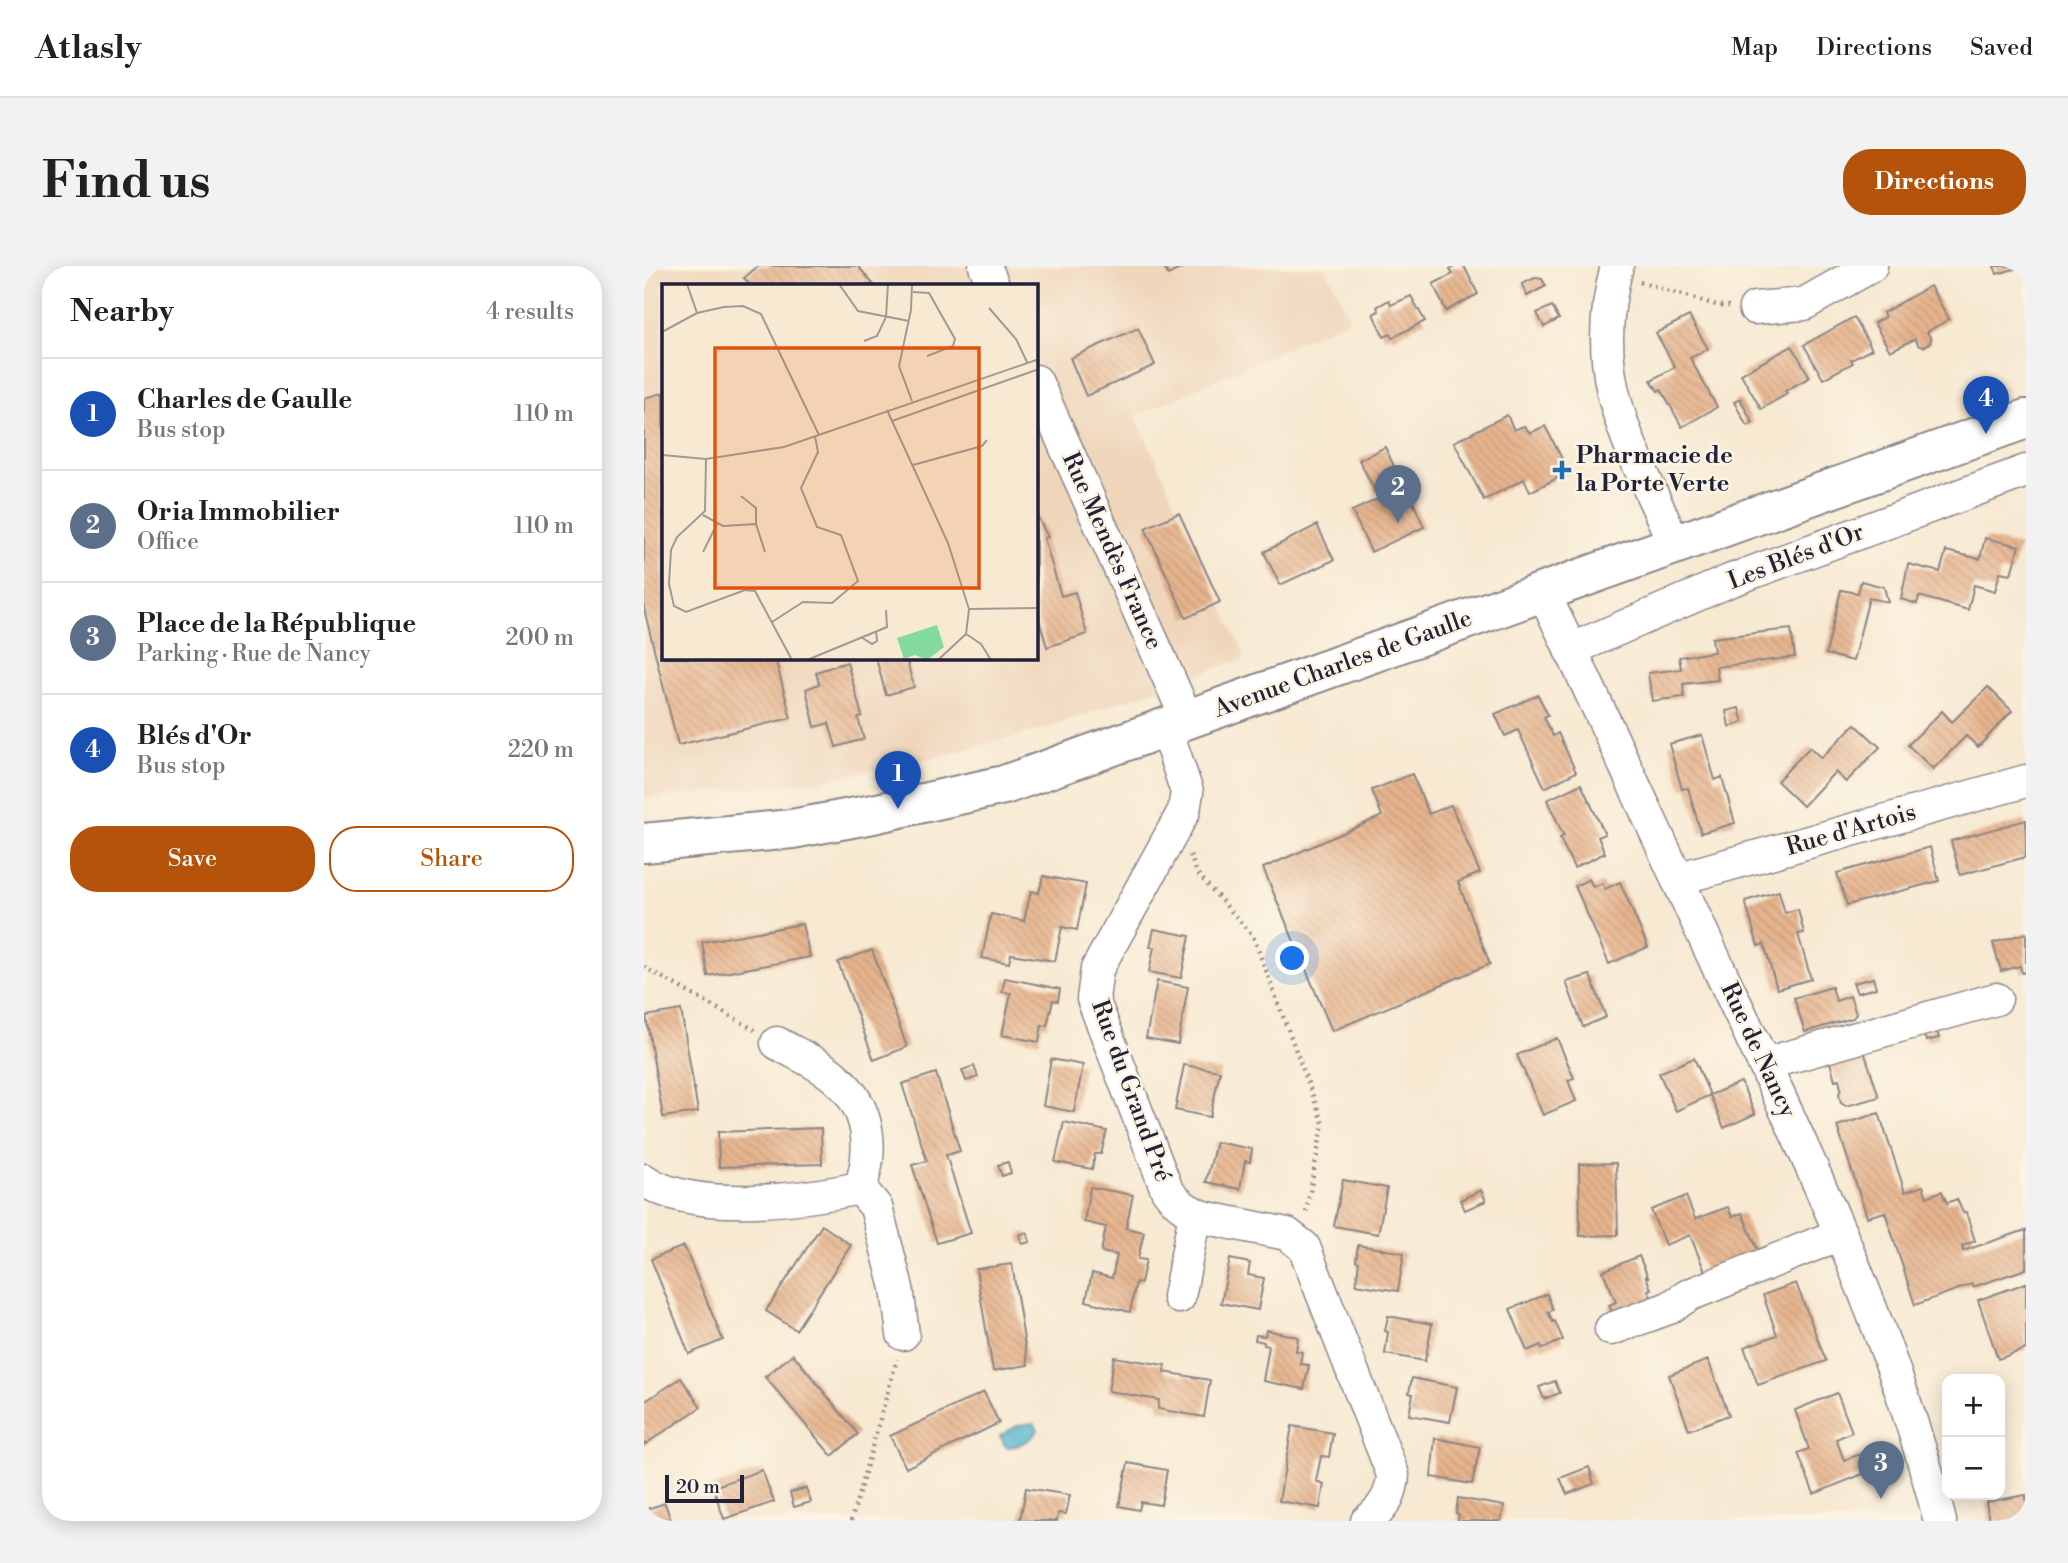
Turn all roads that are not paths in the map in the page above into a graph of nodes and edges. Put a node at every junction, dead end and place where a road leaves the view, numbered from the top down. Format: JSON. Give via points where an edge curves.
{"nodes":[{"id":1,"x":985,"y":266,"type":"edge"},
{"id":2,"x":1871,"y":266,"type":"edge"},
{"id":3,"x":1616,"y":271,"type":"edge"},
{"id":4,"x":993,"y":284,"type":"edge"},
{"id":5,"x":1755,"y":308,"type":"road end"},
{"id":6,"x":1038,"y":386,"type":"edge"},
{"id":7,"x":2026,"y":419,"type":"edge"},
{"id":8,"x":2026,"y":471,"type":"edge"},
{"id":9,"x":1675,"y":545,"type":"junction"},
{"id":10,"x":1543,"y":592,"type":"junction"},
{"id":11,"x":1570,"y":650,"type":"junction"},
{"id":12,"x":1177,"y":725,"type":"junction"},
{"id":13,"x":2026,"y":781,"type":"edge"},
{"id":14,"x":644,"y":843,"type":"edge"},
{"id":15,"x":1677,"y":879,"type":"junction"},
{"id":16,"x":1996,"y":999,"type":"dead end"},
{"id":17,"x":777,"y":1043,"type":"road end"},
{"id":18,"x":1764,"y":1064,"type":"junction"},
{"id":19,"x":860,"y":1188,"type":"junction"},
{"id":20,"x":647,"y":1190,"type":"edge"},
{"id":21,"x":1195,"y":1214,"type":"junction"},
{"id":22,"x":1842,"y":1234,"type":"junction"},
{"id":23,"x":1180,"y":1297,"type":"dead end"},
{"id":24,"x":1611,"y":1329,"type":"dead end"},
{"id":25,"x":903,"y":1334,"type":"road end"},
{"id":26,"x":1367,"y":1521,"type":"edge"},
{"id":27,"x":1940,"y":1521,"type":"edge"}],
"edges":[{"from":1,"to":4,"type":"street"},
{"from":2,"to":5,"type":"street","via":[[1804,303]]},
{"from":3,"to":9,"type":"street","via":[[1607,324],[1613,393],[1627,440]]},
{"from":6,"to":12,"type":"street","name":"Rue Mendès France"},
{"from":7,"to":9,"type":"main road","name":"Avenue Charles de Gaulle"},
{"from":8,"to":11,"type":"street","name":"Les Blés d'Or","via":[[1729,582]]},
{"from":9,"to":10,"type":"main road","name":"Avenue Charles de Gaulle"},
{"from":10,"to":11,"type":"street","name":"Rue de Nancy"},
{"from":10,"to":12,"type":"main road","name":"Avenue Charles de Gaulle"},
{"from":11,"to":15,"type":"street","name":"Rue de Nancy"},
{"from":12,"to":14,"type":"main road","name":"Avenue Charles de Gaulle","via":[[1004,785],[956,796],[792,829]]},
{"from":12,"to":21,"type":"street","name":"Rue du Grand Pré","via":[[1187,792],[1184,811],[1097,969],[1093,999],[1167,1190]]},
{"from":13,"to":15,"type":"street","name":"Rue d'Artois"},
{"from":15,"to":18,"type":"street","name":"Rue de Nancy"},
{"from":16,"to":18,"type":"street"},
{"from":17,"to":19,"type":"street","via":[[837,1079],[858,1104],[868,1136],[867,1166]]},
{"from":18,"to":22,"type":"street","name":"Rue de Nancy"},
{"from":19,"to":20,"type":"street","via":[[732,1201]]},
{"from":19,"to":25,"type":"street","via":[[876,1206],[897,1288]]},
{"from":21,"to":23,"type":"street"},
{"from":21,"to":26,"type":"street","name":"Rue du Grand Pré","via":[[1272,1230],[1304,1247],[1393,1475],[1383,1506]]},
{"from":22,"to":24,"type":"street"},
{"from":22,"to":27,"type":"street","name":"Rue de Nancy","via":[[1903,1392]]}]}
